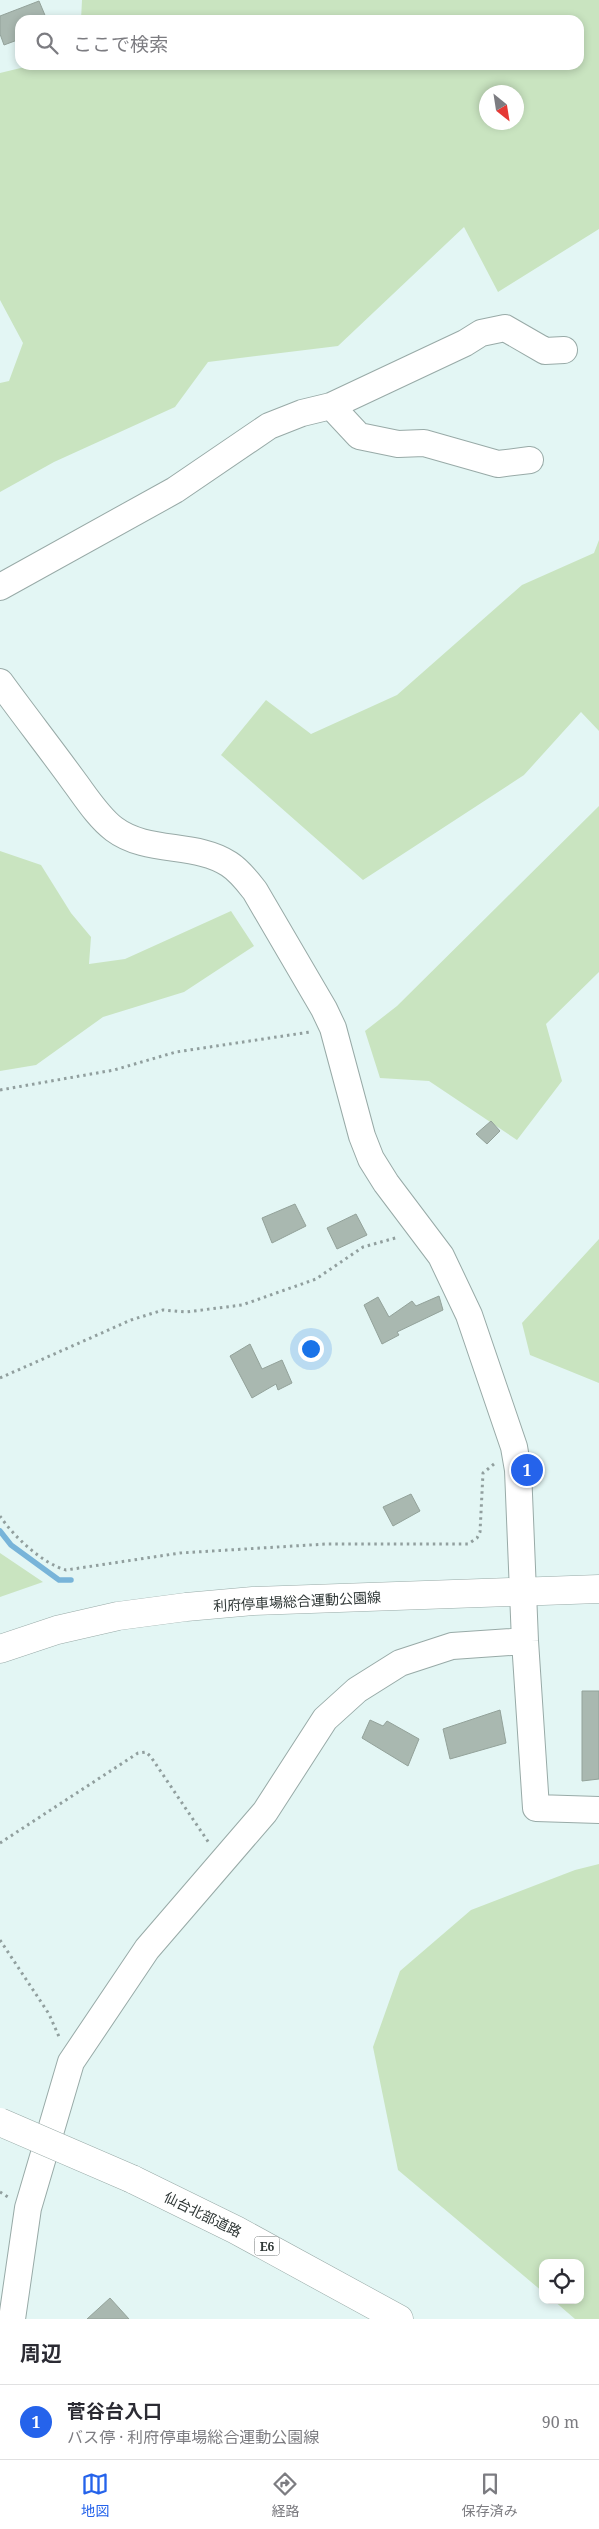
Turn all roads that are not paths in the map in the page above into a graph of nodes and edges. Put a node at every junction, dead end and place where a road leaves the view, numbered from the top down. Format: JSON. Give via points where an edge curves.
{"nodes":[{"id":1,"x":564,"y":350,"type":"dead end"},
{"id":2,"x":332,"y":406,"type":"junction"},
{"id":3,"x":530,"y":460,"type":"dead end"},
{"id":4,"x":0,"y":587,"type":"edge"},
{"id":5,"x":0,"y":682,"type":"edge"},
{"id":6,"x":599,"y":1589,"type":"edge"},
{"id":7,"x":523,"y":1592,"type":"junction"},
{"id":8,"x":525,"y":1640,"type":"junction"},
{"id":9,"x":0,"y":1649,"type":"edge"},
{"id":10,"x":599,"y":1810,"type":"edge"},
{"id":11,"x":0,"y":2122,"type":"edge"},
{"id":12,"x":12,"y":2319,"type":"edge"},
{"id":13,"x":399,"y":2319,"type":"edge"}],
"edges":[{"from":1,"to":2,"type":"street","via":[[544,351],[505,328],[481,333]]},
{"from":2,"to":3,"type":"street","via":[[359,436],[398,444],[424,443],[498,464]]},
{"from":2,"to":4,"type":"street","via":[[302,413],[270,426],[174,490]]},
{"from":5,"to":7,"type":"street","via":[[113,829],[142,842],[218,858],[231,864],[270,915],[333,1028],[371,1159],[441,1256],[469,1315],[514,1448],[518,1470]]},
{"from":6,"to":7,"type":"main road","name":"利府停車場総合運動公園線"},
{"from":7,"to":8,"type":"street"},
{"from":7,"to":9,"type":"main road","name":"利府停車場総合運動公園線","via":[[253,1601],[186,1607],[118,1616],[57,1630]]},
{"from":8,"to":10,"type":"street","via":[[536,1808]]},
{"from":8,"to":12,"type":"street","via":[[452,1646],[400,1663],[357,1690],[326,1719],[266,1812],[146,1949],[71,2062],[28,2208]]},
{"from":11,"to":13,"type":"main road","name":"仙台北部道路","number":"E6","bridge":true,"via":[[132,2179],[236,2230]]}]}
